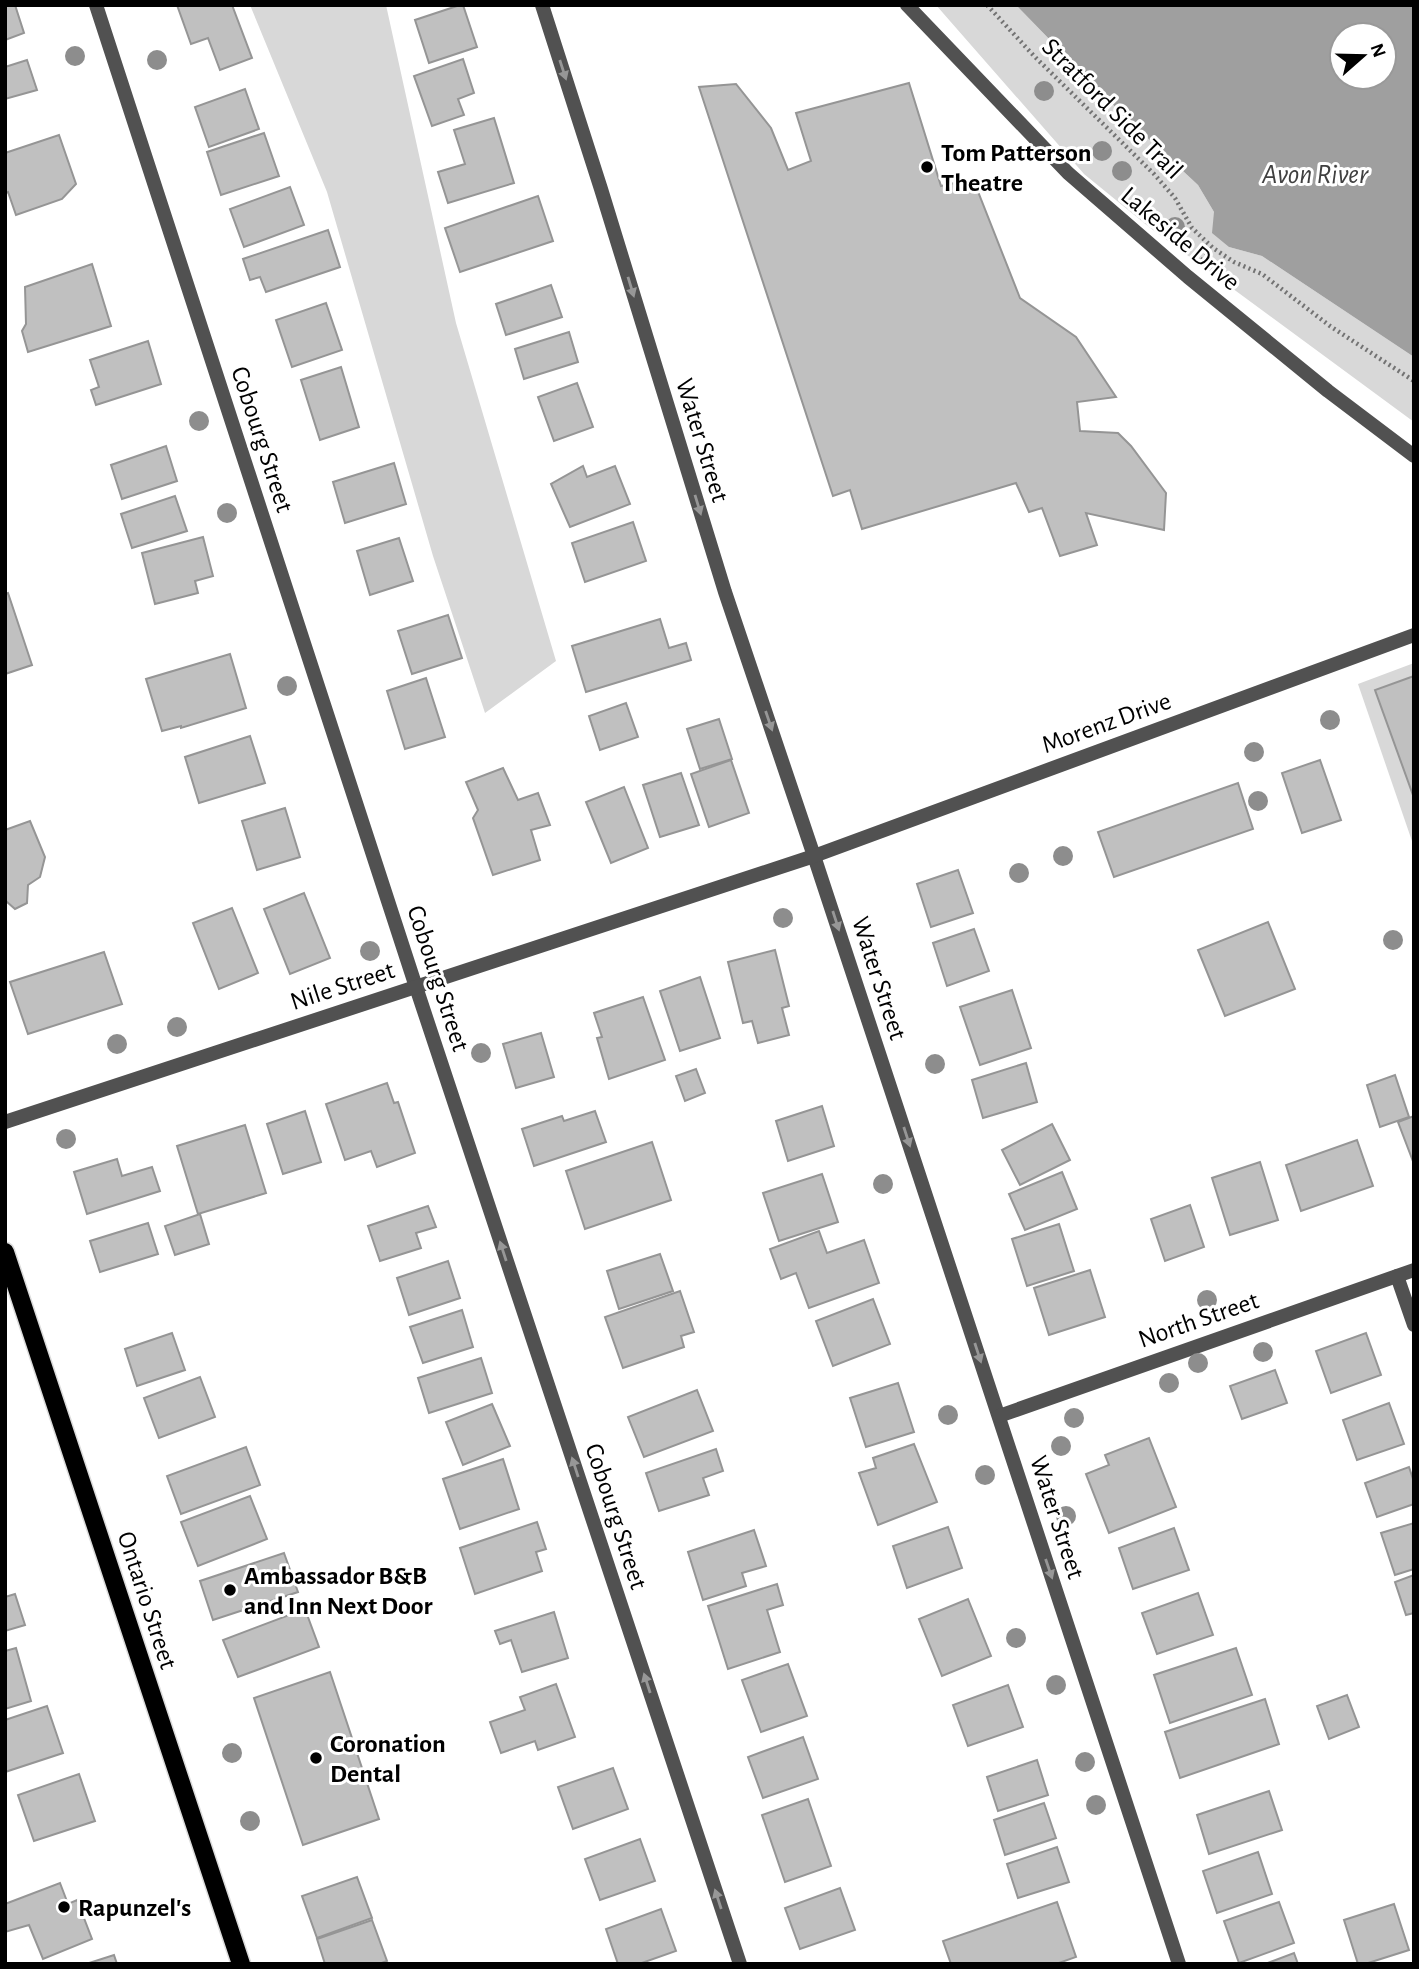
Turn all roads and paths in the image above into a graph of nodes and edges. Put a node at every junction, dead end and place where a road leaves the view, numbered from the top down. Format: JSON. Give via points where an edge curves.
{"nodes":[{"id":1,"x":96,"y":5,"type":"edge"},
{"id":2,"x":542,"y":5,"type":"edge"},
{"id":3,"x":907,"y":5,"type":"edge"},
{"id":4,"x":987,"y":5,"type":"edge"},
{"id":5,"x":1414,"y":381,"type":"edge"},
{"id":6,"x":1414,"y":456,"type":"edge"},
{"id":7,"x":1414,"y":635,"type":"edge"},
{"id":8,"x":814,"y":856,"type":"junction"},
{"id":9,"x":416,"y":987,"type":"junction"},
{"id":10,"x":5,"y":1122,"type":"edge"},
{"id":11,"x":5,"y":1252,"type":"edge"},
{"id":12,"x":1414,"y":1270,"type":"edge"},
{"id":13,"x":1397,"y":1276,"type":"junction"},
{"id":14,"x":1414,"y":1325,"type":"edge"},
{"id":15,"x":999,"y":1416,"type":"junction"},
{"id":16,"x":242,"y":1964,"type":"edge"},
{"id":17,"x":740,"y":1964,"type":"edge"},
{"id":18,"x":1180,"y":1964,"type":"edge"}],
"edges":[{"from":1,"to":9,"type":"street","name":"Cobourg Street"},
{"from":2,"to":8,"type":"street","name":"Water Street","one_way":true,"via":[[721,581]]},
{"from":3,"to":6,"type":"street","name":"Lakeside Drive","via":[[1068,173],[1252,329]]},
{"from":4,"to":5,"type":"path","name":"Stratford Side Trail","via":[[1154,174],[1192,228],[1213,247],[1262,274]]},
{"from":7,"to":8,"type":"street","name":"Morenz Drive"},
{"from":8,"to":9,"type":"street","name":"Nile Street"},
{"from":8,"to":15,"type":"street","name":"Water Street","one_way":true},
{"from":9,"to":10,"type":"street","name":"Nile Street"},
{"from":17,"to":9,"type":"street","name":"Cobourg Street","one_way":true},
{"from":11,"to":16,"type":"main road","name":"Ontario Street"},
{"from":12,"to":13,"type":"street","name":"North Street"},
{"from":13,"to":14,"type":"street"},
{"from":13,"to":15,"type":"street","name":"North Street"},
{"from":15,"to":18,"type":"street","name":"Water Street","one_way":true}]}
